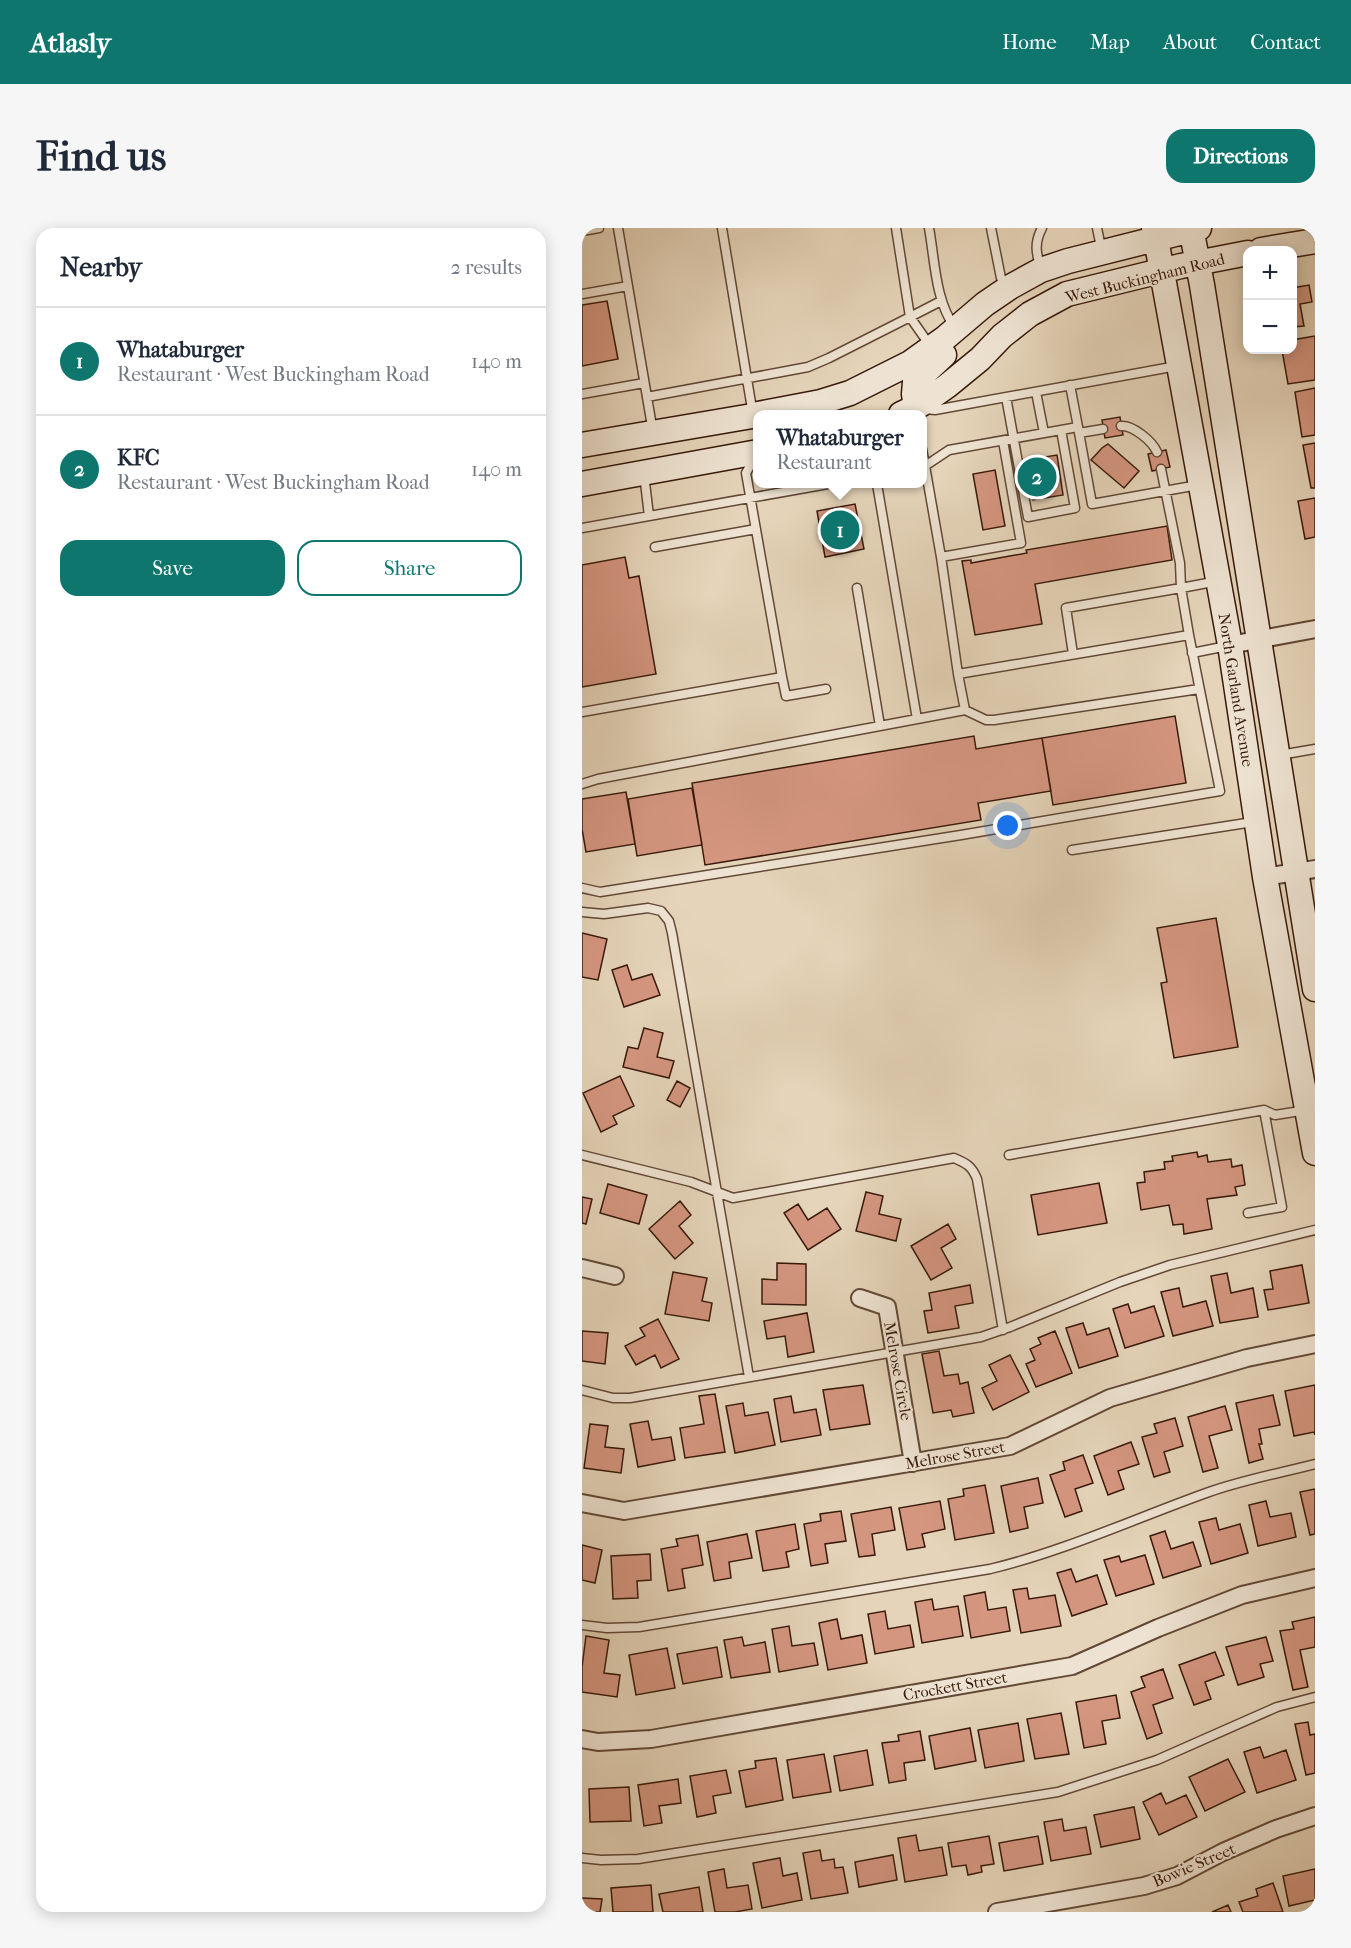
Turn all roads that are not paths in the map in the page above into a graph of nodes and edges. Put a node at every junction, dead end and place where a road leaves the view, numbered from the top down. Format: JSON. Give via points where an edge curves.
{"nodes":[{"id":1,"x":599,"y":228,"type":"edge"},
{"id":2,"x":618,"y":228,"type":"edge"},
{"id":3,"x":722,"y":228,"type":"edge"},
{"id":4,"x":896,"y":228,"type":"edge"},
{"id":5,"x":929,"y":228,"type":"edge"},
{"id":6,"x":991,"y":228,"type":"edge"},
{"id":7,"x":1042,"y":228,"type":"edge"},
{"id":8,"x":1097,"y":228,"type":"edge"},
{"id":9,"x":1194,"y":228,"type":"edge"},
{"id":10,"x":582,"y":231,"type":"edge"},
{"id":11,"x":1155,"y":233,"type":"edge"},
{"id":12,"x":1315,"y":241,"type":"edge"},
{"id":13,"x":1285,"y":246,"type":"edge"},
{"id":14,"x":1102,"y":252,"type":"junction"},
{"id":15,"x":1243,"y":254,"type":"edge"},
{"id":16,"x":1199,"y":263,"type":"junction"},
{"id":17,"x":1041,"y":270,"type":"junction"},
{"id":18,"x":1161,"y":271,"type":"junction"},
{"id":19,"x":628,"y":286,"type":"junction"},
{"id":20,"x":1007,"y":289,"type":"junction"},
{"id":21,"x":582,"y":294,"type":"edge"},
{"id":22,"x":941,"y":301,"type":"junction"},
{"id":23,"x":910,"y":316,"type":"junction"},
{"id":24,"x":955,"y":328,"type":"junction"},
{"id":25,"x":932,"y":347,"type":"junction"},
{"id":26,"x":1179,"y":366,"type":"junction"},
{"id":27,"x":747,"y":379,"type":"junction"},
{"id":28,"x":644,"y":383,"type":"junction"},
{"id":29,"x":1070,"y":385,"type":"junction"},
{"id":30,"x":1036,"y":392,"type":"junction"},
{"id":31,"x":582,"y":394,"type":"edge"},
{"id":32,"x":647,"y":397,"type":"junction"},
{"id":33,"x":1006,"y":397,"type":"junction"},
{"id":34,"x":755,"y":410,"type":"edge"},
{"id":35,"x":781,"y":410,"type":"edge"},
{"id":36,"x":911,"y":410,"type":"edge"},
{"id":37,"x":914,"y":410,"type":"edge"},
{"id":38,"x":927,"y":411,"type":"edge"},
{"id":39,"x":753,"y":416,"type":"edge"},
{"id":40,"x":1121,"y":426,"type":"dead end"},
{"id":41,"x":1103,"y":429,"type":"dead end"},
{"id":42,"x":1061,"y":430,"type":"junction"},
{"id":43,"x":1078,"y":430,"type":"junction"},
{"id":44,"x":653,"y":433,"type":"junction"},
{"id":45,"x":1044,"y":433,"type":"junction"},
{"id":46,"x":1014,"y":439,"type":"junction"},
{"id":47,"x":1003,"y":441,"type":"junction"},
{"id":48,"x":582,"y":445,"type":"edge"},
{"id":49,"x":1158,"y":452,"type":"dead end"},
{"id":50,"x":753,"y":454,"type":"edge"},
{"id":51,"x":753,"y":461,"type":"edge"},
{"id":52,"x":927,"y":464,"type":"edge"},
{"id":53,"x":1161,"y":469,"type":"dead end"},
{"id":54,"x":644,"y":472,"type":"junction"},
{"id":55,"x":927,"y":482,"type":"edge"},
{"id":56,"x":582,"y":484,"type":"edge"},
{"id":57,"x":1200,"y":484,"type":"junction"},
{"id":58,"x":802,"y":488,"type":"edge"},
{"id":59,"x":878,"y":488,"type":"edge"},
{"id":60,"x":1166,"y":491,"type":"junction"},
{"id":61,"x":750,"y":498,"type":"junction"},
{"id":62,"x":649,"y":516,"type":"junction"},
{"id":63,"x":582,"y":528,"type":"edge"},
{"id":64,"x":756,"y":529,"type":"junction"},
{"id":65,"x":655,"y":547,"type":"dead end"},
{"id":66,"x":941,"y":558,"type":"junction"},
{"id":67,"x":1218,"y":581,"type":"junction"},
{"id":68,"x":857,"y":588,"type":"dead end"},
{"id":69,"x":1181,"y":588,"type":"junction"},
{"id":70,"x":1315,"y":629,"type":"edge"},
{"id":71,"x":1189,"y":634,"type":"junction"},
{"id":72,"x":1260,"y":640,"type":"junction"},
{"id":73,"x":1230,"y":645,"type":"junction"},
{"id":74,"x":1192,"y":653,"type":"junction"},
{"id":75,"x":1073,"y":654,"type":"junction"},
{"id":76,"x":958,"y":674,"type":"junction"},
{"id":77,"x":782,"y":677,"type":"junction"},
{"id":78,"x":1199,"y":688,"type":"junction"},
{"id":79,"x":826,"y":689,"type":"dead end"},
{"id":80,"x":965,"y":710,"type":"junction"},
{"id":81,"x":582,"y":712,"type":"edge"},
{"id":82,"x":917,"y":719,"type":"junction"},
{"id":83,"x":880,"y":726,"type":"junction"},
{"id":84,"x":1315,"y":749,"type":"edge"},
{"id":85,"x":1277,"y":756,"type":"junction"},
{"id":86,"x":582,"y":784,"type":"edge"},
{"id":87,"x":1257,"y":821,"type":"junction"},
{"id":88,"x":1072,"y":850,"type":"dead end"},
{"id":89,"x":1306,"y":870,"type":"edge"},
{"id":90,"x":1265,"y":877,"type":"junction"},
{"id":91,"x":582,"y":888,"type":"edge"},
{"id":92,"x":582,"y":912,"type":"edge"},
{"id":93,"x":1315,"y":989,"type":"edge"},
{"id":94,"x":1311,"y":1109,"type":"edge"},
{"id":95,"x":1264,"y":1110,"type":"junction"},
{"id":96,"x":1315,"y":1153,"type":"edge"},
{"id":97,"x":582,"y":1155,"type":"edge"},
{"id":98,"x":1009,"y":1155,"type":"dead end"},
{"id":99,"x":717,"y":1193,"type":"junction"},
{"id":100,"x":1248,"y":1213,"type":"dead end"},
{"id":101,"x":1315,"y":1230,"type":"edge"},
{"id":102,"x":582,"y":1269,"type":"edge"},
{"id":103,"x":615,"y":1276,"type":"dead end"},
{"id":104,"x":860,"y":1298,"type":"dead end"},
{"id":105,"x":1002,"y":1330,"type":"junction"},
{"id":106,"x":1315,"y":1344,"type":"edge"},
{"id":107,"x":894,"y":1353,"type":"junction"},
{"id":108,"x":749,"y":1377,"type":"junction"},
{"id":109,"x":582,"y":1390,"type":"edge"},
{"id":110,"x":913,"y":1463,"type":"junction"},
{"id":111,"x":1315,"y":1464,"type":"edge"},
{"id":112,"x":582,"y":1503,"type":"edge"},
{"id":113,"x":1315,"y":1578,"type":"edge"},
{"id":114,"x":582,"y":1625,"type":"edge"},
{"id":115,"x":1315,"y":1697,"type":"edge"},
{"id":116,"x":582,"y":1738,"type":"edge"},
{"id":117,"x":1315,"y":1816,"type":"edge"},
{"id":118,"x":582,"y":1858,"type":"edge"},
{"id":119,"x":997,"y":1912,"type":"edge"}],
"edges":[{"from":1,"to":10,"type":"lane"},
{"from":2,"to":19,"type":"lane"},
{"from":3,"to":27,"type":"lane"},
{"from":4,"to":23,"type":"lane"},
{"from":5,"to":22,"type":"lane"},
{"from":6,"to":20,"type":"lane","via":[[1001,278]]},
{"from":7,"to":17,"type":"lane","via":[[1035,250]]},
{"from":8,"to":14,"type":"lane"},
{"from":9,"to":11,"type":"main road"},
{"from":9,"to":16,"type":"main road","name":"North Garland Avenue"},
{"from":11,"to":14,"type":"main road"},
{"from":11,"to":18,"type":"main road","name":"North Garland Avenue"},
{"from":12,"to":13,"type":"main road"},
{"from":14,"to":17,"type":"main road"},
{"from":15,"to":16,"type":"main road","name":"West Buckingham Road"},
{"from":16,"to":18,"type":"main road","name":"West Buckingham Road"},
{"from":16,"to":72,"type":"main road","name":"North Garland Avenue"},
{"from":17,"to":20,"type":"main road"},
{"from":18,"to":26,"type":"main road","name":"North Garland Avenue"},
{"from":18,"to":37,"type":"main road","name":"West Buckingham Road","via":[[1067,294],[1030,314],[972,366]]},
{"from":19,"to":21,"type":"lane"},
{"from":19,"to":28,"type":"lane"},
{"from":20,"to":24,"type":"main road"},
{"from":22,"to":23,"type":"lane"},
{"from":22,"to":24,"type":"lane"},
{"from":23,"to":25,"type":"lane"},
{"from":23,"to":27,"type":"lane","via":[[808,367]]},
{"from":24,"to":25,"type":"main road"},
{"from":24,"to":36,"type":"main road","via":[[943,357],[915,382]]},
{"from":25,"to":35,"type":"main road","via":[[910,363],[850,393]]},
{"from":26,"to":29,"type":"lane"},
{"from":26,"to":57,"type":"main road","name":"North Garland Avenue"},
{"from":27,"to":32,"type":"lane"},
{"from":27,"to":34,"type":"lane"},
{"from":28,"to":31,"type":"lane"},
{"from":28,"to":32,"type":"lane"},
{"from":29,"to":30,"type":"lane"},
{"from":29,"to":43,"type":"lane"},
{"from":30,"to":33,"type":"lane"},
{"from":30,"to":45,"type":"lane"},
{"from":32,"to":44,"type":"lane"},
{"from":33,"to":38,"type":"lane"},
{"from":33,"to":46,"type":"lane"},
{"from":39,"to":44,"type":"main road"},
{"from":40,"to":49,"type":"lane","via":[[1127,425]]},
{"from":41,"to":43,"type":"lane"},
{"from":42,"to":43,"type":"lane"},
{"from":42,"to":45,"type":"lane"},
{"from":42,"to":46,"type":"lane","via":[[1075,508],[1028,517]]},
{"from":43,"to":60,"type":"lane","via":[[1092,504]]},
{"from":44,"to":48,"type":"main road"},
{"from":45,"to":46,"type":"lane"},
{"from":46,"to":47,"type":"lane"},
{"from":47,"to":52,"type":"lane","via":[[948,450]]},
{"from":47,"to":66,"type":"lane","via":[[1021,543]]},
{"from":50,"to":54,"type":"main road"},
{"from":51,"to":61,"type":"lane","via":[[746,473]]},
{"from":53,"to":60,"type":"lane"},
{"from":54,"to":56,"type":"main road"},
{"from":54,"to":62,"type":"lane"},
{"from":55,"to":66,"type":"lane"},
{"from":57,"to":60,"type":"lane"},
{"from":57,"to":67,"type":"main road","name":"North Garland Avenue"},
{"from":58,"to":61,"type":"lane"},
{"from":59,"to":82,"type":"lane"},
{"from":60,"to":69,"type":"lane"},
{"from":61,"to":62,"type":"lane"},
{"from":61,"to":64,"type":"lane"},
{"from":62,"to":63,"type":"lane"},
{"from":64,"to":65,"type":"lane"},
{"from":64,"to":77,"type":"lane"},
{"from":66,"to":76,"type":"lane"},
{"from":67,"to":69,"type":"lane"},
{"from":67,"to":73,"type":"main road","name":"North Garland Avenue"},
{"from":68,"to":83,"type":"lane"},
{"from":69,"to":71,"type":"lane"},
{"from":69,"to":75,"type":"lane","via":[[1066,609]]},
{"from":70,"to":72,"type":"street"},
{"from":71,"to":74,"type":"lane"},
{"from":71,"to":75,"type":"lane"},
{"from":72,"to":73,"type":"street"},
{"from":72,"to":85,"type":"main road","name":"North Garland Avenue"},
{"from":73,"to":74,"type":"lane"},
{"from":73,"to":87,"type":"main road","name":"North Garland Avenue"},
{"from":74,"to":78,"type":"lane"},
{"from":75,"to":76,"type":"lane"},
{"from":76,"to":80,"type":"lane"},
{"from":77,"to":79,"type":"lane","via":[[786,696]]},
{"from":77,"to":81,"type":"lane"},
{"from":78,"to":80,"type":"lane","via":[[994,720]]},
{"from":78,"to":91,"type":"lane","via":[[1220,791],[600,892]]},
{"from":80,"to":82,"type":"lane"},
{"from":82,"to":83,"type":"lane"},
{"from":83,"to":86,"type":"lane"},
{"from":84,"to":85,"type":"lane"},
{"from":85,"to":89,"type":"main road","name":"North Garland Avenue"},
{"from":87,"to":88,"type":"lane"},
{"from":87,"to":90,"type":"main road","name":"North Garland Avenue"},
{"from":89,"to":90,"type":"street"},
{"from":89,"to":93,"type":"main road","name":"North Garland Avenue"},
{"from":90,"to":94,"type":"main road","name":"North Garland Avenue"},
{"from":92,"to":99,"type":"lane","via":[[604,914],[648,908],[661,911],[669,921]]},
{"from":94,"to":95,"type":"lane","via":[[1275,1115]]},
{"from":94,"to":96,"type":"main road","name":"North Garland Avenue"},
{"from":95,"to":98,"type":"lane"},
{"from":95,"to":100,"type":"lane","via":[[1282,1207]]},
{"from":97,"to":99,"type":"lane","via":[[691,1182]]},
{"from":99,"to":105,"type":"lane","via":[[733,1198],[954,1158],[964,1162],[977,1179]]},
{"from":99,"to":108,"type":"lane"},
{"from":101,"to":105,"type":"lane","via":[[1170,1265]]},
{"from":102,"to":103,"type":"street"},
{"from":104,"to":107,"type":"street","name":"Melrose Circle","via":[[887,1307]]},
{"from":105,"to":107,"type":"lane"},
{"from":106,"to":110,"type":"street","name":"Melrose Street","via":[[1247,1358],[1110,1398],[1010,1446]]},
{"from":107,"to":108,"type":"lane"},
{"from":107,"to":110,"type":"street","name":"Melrose Circle"},
{"from":108,"to":109,"type":"lane","via":[[630,1398]]},
{"from":110,"to":112,"type":"street","name":"Melrose Street","via":[[624,1511]]},
{"from":111,"to":114,"type":"lane","via":[[1213,1491],[1021,1562],[990,1569],[658,1625]]},
{"from":113,"to":116,"type":"street","name":"Crockett Street","via":[[1242,1595],[1072,1666],[651,1739],[598,1742]]},
{"from":115,"to":118,"type":"lane","via":[[1278,1707],[1157,1760],[1058,1792],[638,1859]]},
{"from":117,"to":119,"type":"street","name":"Bowie Street","via":[[1223,1852],[1177,1876],[1144,1886]]}]}
